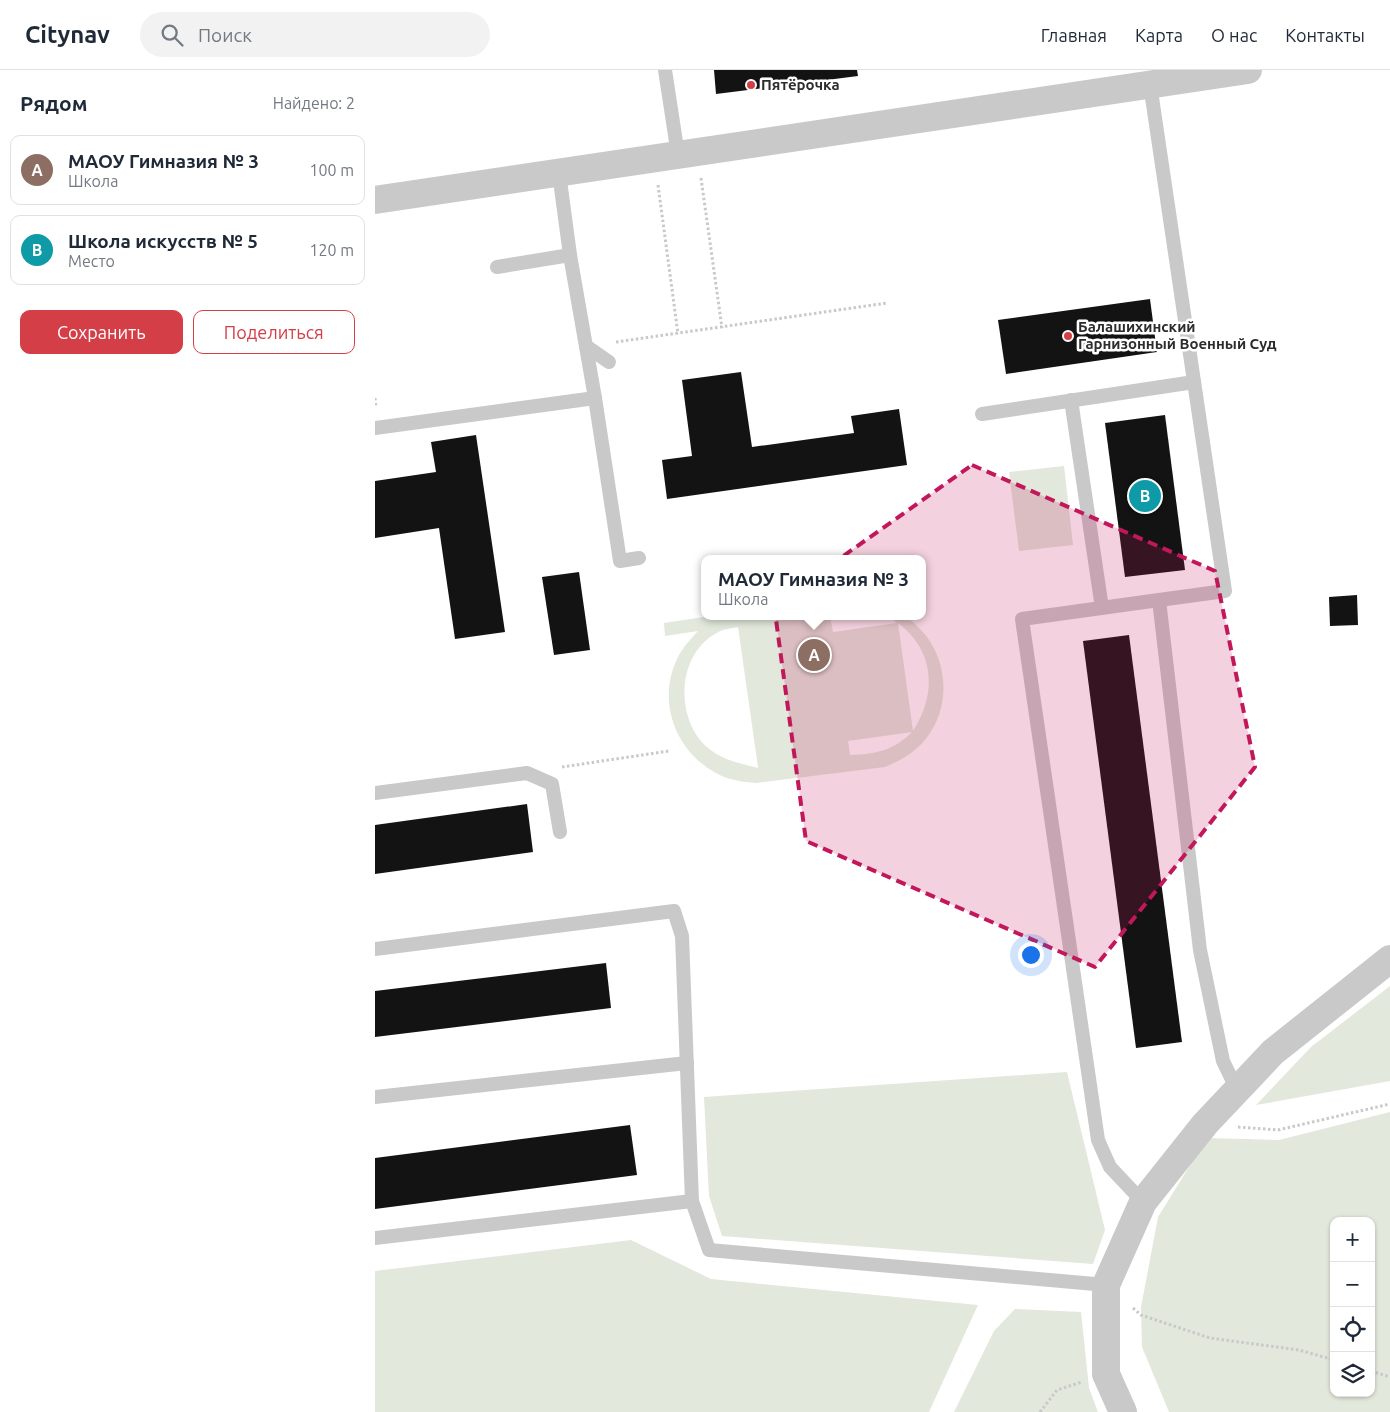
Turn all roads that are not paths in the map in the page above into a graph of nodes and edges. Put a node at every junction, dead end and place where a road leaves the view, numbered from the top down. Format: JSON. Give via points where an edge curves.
{"nodes":[{"id":1,"x":665,"y":70,"type":"edge"},
{"id":2,"x":1248,"y":70,"type":"edge"},
{"id":3,"x":1150,"y":84,"type":"junction"},
{"id":4,"x":689,"y":163,"type":"junction"},
{"id":5,"x":559,"y":173,"type":"junction"},
{"id":6,"x":375,"y":200,"type":"edge"},
{"id":7,"x":571,"y":256,"type":"junction"},
{"id":8,"x":497,"y":267,"type":"dead end"},
{"id":9,"x":586,"y":346,"type":"junction"},
{"id":10,"x":609,"y":362,"type":"dead end"},
{"id":11,"x":1194,"y":382,"type":"junction"},
{"id":12,"x":595,"y":398,"type":"junction"},
{"id":13,"x":1071,"y":400,"type":"junction"},
{"id":14,"x":982,"y":414,"type":"dead end"},
{"id":15,"x":375,"y":428,"type":"edge"},
{"id":16,"x":639,"y":558,"type":"dead end"},
{"id":17,"x":1159,"y":600,"type":"junction"},
{"id":18,"x":1102,"y":608,"type":"junction"},
{"id":19,"x":375,"y":793,"type":"edge"},
{"id":20,"x":560,"y":832,"type":"dead end"},
{"id":21,"x":375,"y":948,"type":"edge"},
{"id":22,"x":1390,"y":959,"type":"edge"},
{"id":23,"x":687,"y":1064,"type":"junction"},
{"id":24,"x":1237,"y":1090,"type":"junction"},
{"id":25,"x":375,"y":1097,"type":"edge"},
{"id":26,"x":692,"y":1201,"type":"junction"},
{"id":27,"x":1143,"y":1202,"type":"junction"},
{"id":28,"x":375,"y":1238,"type":"edge"},
{"id":29,"x":1106,"y":1285,"type":"junction"},
{"id":30,"x":1123,"y":1412,"type":"edge"}],
"edges":[{"from":1,"to":4,"type":"lane"},
{"from":2,"to":3,"type":"street"},
{"from":3,"to":4,"type":"street"},
{"from":3,"to":11,"type":"lane"},
{"from":4,"to":5,"type":"street"},
{"from":5,"to":6,"type":"street"},
{"from":5,"to":7,"type":"lane"},
{"from":7,"to":8,"type":"lane"},
{"from":7,"to":9,"type":"lane"},
{"from":9,"to":10,"type":"lane"},
{"from":9,"to":12,"type":"lane"},
{"from":11,"to":13,"type":"lane"},
{"from":11,"to":17,"type":"lane","via":[[1225,592]]},
{"from":12,"to":15,"type":"lane"},
{"from":12,"to":16,"type":"lane","via":[[620,560]]},
{"from":13,"to":14,"type":"lane"},
{"from":13,"to":18,"type":"lane"},
{"from":17,"to":18,"type":"lane"},
{"from":17,"to":24,"type":"lane","via":[[1200,950],[1223,1061]]},
{"from":18,"to":27,"type":"lane","via":[[1022,619],[1098,1140],[1110,1167]]},
{"from":19,"to":20,"type":"lane","via":[[527,773],[552,784]]},
{"from":21,"to":23,"type":"lane","via":[[674,911],[682,936]]},
{"from":22,"to":24,"type":"street","via":[[1273,1052]]},
{"from":23,"to":25,"type":"lane"},
{"from":23,"to":26,"type":"lane"},
{"from":24,"to":27,"type":"street","via":[[1205,1124]]},
{"from":26,"to":28,"type":"lane"},
{"from":26,"to":29,"type":"lane","via":[[709,1250]]},
{"from":27,"to":29,"type":"street"},
{"from":29,"to":30,"type":"street","via":[[1106,1374]]}]}
